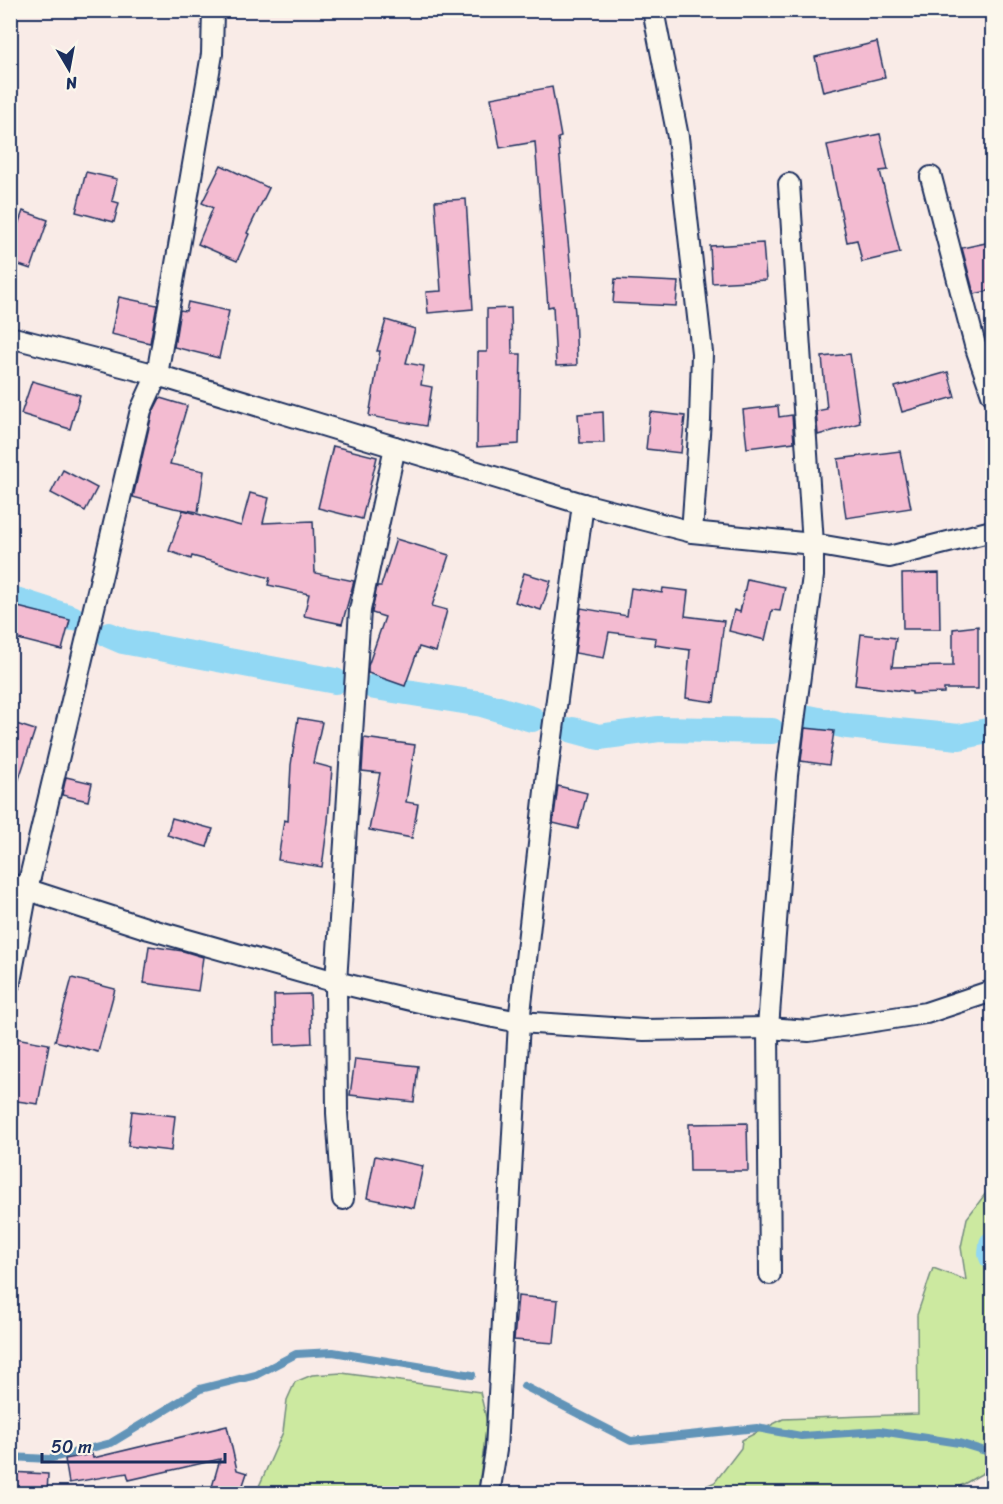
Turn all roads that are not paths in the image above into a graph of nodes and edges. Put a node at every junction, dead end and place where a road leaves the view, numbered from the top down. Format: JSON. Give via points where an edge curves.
{"nodes":[{"id":1,"x":213,"y":10,"type":"edge"},
{"id":2,"x":652,"y":10,"type":"edge"},
{"id":3,"x":931,"y":177,"type":"dead end"},
{"id":4,"x":789,"y":184,"type":"dead end"},
{"id":5,"x":10,"y":337,"type":"edge"},
{"id":6,"x":157,"y":375,"type":"junction"},
{"id":7,"x":993,"y":394,"type":"edge"},
{"id":8,"x":395,"y":447,"type":"junction"},
{"id":9,"x":583,"y":504,"type":"junction"},
{"id":10,"x":993,"y":531,"type":"edge"},
{"id":11,"x":692,"y":532,"type":"junction"},
{"id":12,"x":813,"y":543,"type":"junction"},
{"id":13,"x":19,"y":887,"type":"edge"},
{"id":14,"x":10,"y":982,"type":"edge"},
{"id":15,"x":336,"y":982,"type":"junction"},
{"id":16,"x":993,"y":991,"type":"edge"},
{"id":17,"x":519,"y":1022,"type":"junction"},
{"id":18,"x":768,"y":1028,"type":"junction"},
{"id":19,"x":343,"y":1199,"type":"dead end"},
{"id":20,"x":770,"y":1274,"type":"dead end"},
{"id":21,"x":489,"y":1494,"type":"edge"}],
"edges":[{"from":1,"to":6,"type":"street","via":[[212,54]]},
{"from":2,"to":11,"type":"street","via":[[678,137],[702,352]]},
{"from":3,"to":7,"type":"street","via":[[975,345]]},
{"from":4,"to":12,"type":"street"},
{"from":5,"to":6,"type":"street"},
{"from":6,"to":8,"type":"street"},
{"from":6,"to":13,"type":"street","via":[[141,410]]},
{"from":8,"to":9,"type":"street"},
{"from":8,"to":15,"type":"street","via":[[360,610]]},
{"from":9,"to":11,"type":"street"},
{"from":9,"to":17,"type":"street"},
{"from":10,"to":12,"type":"street","via":[[889,557]]},
{"from":11,"to":12,"type":"street"},
{"from":12,"to":18,"type":"street","via":[[813,576],[787,775]]},
{"from":13,"to":14,"type":"street"},
{"from":13,"to":15,"type":"street"},
{"from":15,"to":17,"type":"street"},
{"from":15,"to":19,"type":"street"},
{"from":16,"to":18,"type":"street","via":[[926,1013],[808,1031]]},
{"from":17,"to":18,"type":"street","via":[[644,1030]]},
{"from":17,"to":21,"type":"street","via":[[496,1450]]},
{"from":18,"to":20,"type":"street"}]}
